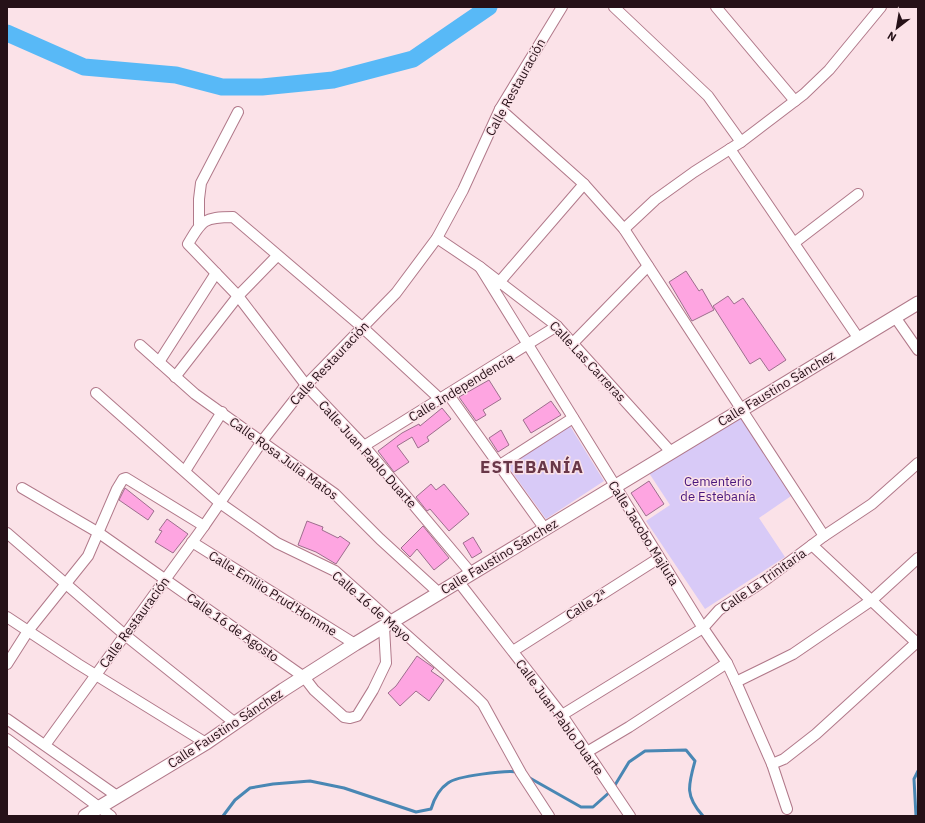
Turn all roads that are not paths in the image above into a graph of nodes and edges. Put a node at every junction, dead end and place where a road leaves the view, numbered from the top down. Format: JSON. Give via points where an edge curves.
{"nodes":[{"id":1,"x":562,"y":7,"type":"edge"},
{"id":2,"x":614,"y":7,"type":"edge"},
{"id":3,"x":881,"y":7,"type":"edge"},
{"id":4,"x":719,"y":8,"type":"edge"},
{"id":5,"x":795,"y":101,"type":"junction"},
{"id":6,"x":500,"y":109,"type":"junction"},
{"id":7,"x":238,"y":112,"type":"dead end"},
{"id":8,"x":741,"y":142,"type":"junction"},
{"id":9,"x":730,"y":149,"type":"junction"},
{"id":10,"x":584,"y":184,"type":"junction"},
{"id":11,"x":858,"y":194,"type":"dead end"},
{"id":12,"x":199,"y":224,"type":"junction"},
{"id":13,"x":624,"y":229,"type":"junction"},
{"id":14,"x":437,"y":238,"type":"junction"},
{"id":15,"x":794,"y":243,"type":"junction"},
{"id":16,"x":277,"y":256,"type":"junction"},
{"id":17,"x":648,"y":266,"type":"junction"},
{"id":18,"x":216,"y":273,"type":"junction"},
{"id":19,"x":496,"y":285,"type":"junction"},
{"id":20,"x":238,"y":296,"type":"junction"},
{"id":21,"x":918,"y":303,"type":"edge"},
{"id":22,"x":895,"y":316,"type":"junction"},
{"id":23,"x":557,"y":326,"type":"junction"},
{"id":24,"x":362,"y":328,"type":"junction"},
{"id":25,"x":859,"y":339,"type":"junction"},
{"id":26,"x":572,"y":343,"type":"junction"},
{"id":27,"x":528,"y":345,"type":"junction"},
{"id":28,"x":140,"y":346,"type":"dead end"},
{"id":29,"x":918,"y":350,"type":"edge"},
{"id":30,"x":160,"y":362,"type":"junction"},
{"id":31,"x":176,"y":377,"type":"junction"},
{"id":32,"x":306,"y":385,"type":"junction"},
{"id":33,"x":96,"y":392,"type":"dead end"},
{"id":34,"x":444,"y":396,"type":"junction"},
{"id":35,"x":742,"y":409,"type":"junction"},
{"id":36,"x":222,"y":412,"type":"junction"},
{"id":37,"x":573,"y":418,"type":"junction"},
{"id":38,"x":263,"y":440,"type":"junction"},
{"id":39,"x":364,"y":446,"type":"junction"},
{"id":40,"x":671,"y":452,"type":"junction"},
{"id":41,"x":918,"y":463,"type":"edge"},
{"id":42,"x":500,"y":465,"type":"junction"},
{"id":43,"x":185,"y":471,"type":"junction"},
{"id":44,"x":615,"y":486,"type":"junction"},
{"id":45,"x":22,"y":488,"type":"dead end"},
{"id":46,"x":220,"y":503,"type":"junction"},
{"id":47,"x":204,"y":526,"type":"junction"},
{"id":48,"x":545,"y":529,"type":"junction"},
{"id":49,"x":7,"y":533,"type":"edge"},
{"id":50,"x":99,"y":533,"type":"junction"},
{"id":51,"x":824,"y":536,"type":"junction"},
{"id":52,"x":192,"y":542,"type":"junction"},
{"id":53,"x":812,"y":545,"type":"junction"},
{"id":54,"x":660,"y":558,"type":"junction"},
{"id":55,"x":918,"y":558,"type":"edge"},
{"id":56,"x":471,"y":573,"type":"junction"},
{"id":57,"x":164,"y":580,"type":"junction"},
{"id":58,"x":458,"y":581,"type":"junction"},
{"id":59,"x":65,"y":584,"type":"junction"},
{"id":60,"x":439,"y":593,"type":"junction"},
{"id":61,"x":872,"y":600,"type":"junction"},
{"id":62,"x":7,"y":617,"type":"edge"},
{"id":63,"x":388,"y":625,"type":"junction"},
{"id":64,"x":703,"y":628,"type":"junction"},
{"id":65,"x":28,"y":631,"type":"junction"},
{"id":66,"x":125,"y":635,"type":"junction"},
{"id":67,"x":917,"y":643,"type":"edge"},
{"id":68,"x":355,"y":644,"type":"junction"},
{"id":69,"x":513,"y":651,"type":"junction"},
{"id":70,"x":727,"y":663,"type":"junction"},
{"id":71,"x":7,"y":664,"type":"edge"},
{"id":72,"x":96,"y":675,"type":"junction"},
{"id":73,"x":304,"y":677,"type":"junction"},
{"id":74,"x":736,"y":682,"type":"junction"},
{"id":75,"x":562,"y":715,"type":"junction"},
{"id":76,"x":7,"y":719,"type":"edge"},
{"id":77,"x":235,"y":723,"type":"junction"},
{"id":78,"x":7,"y":739,"type":"edge"},
{"id":79,"x":206,"y":743,"type":"junction"},
{"id":80,"x":45,"y":745,"type":"junction"},
{"id":81,"x":587,"y":752,"type":"junction"},
{"id":82,"x":772,"y":764,"type":"junction"},
{"id":83,"x":117,"y":796,"type":"junction"},
{"id":84,"x":100,"y":807,"type":"junction"},
{"id":85,"x":787,"y":809,"type":"dead end"},
{"id":86,"x":85,"y":816,"type":"edge"},
{"id":87,"x":111,"y":816,"type":"edge"},
{"id":88,"x":549,"y":816,"type":"edge"},
{"id":89,"x":630,"y":816,"type":"edge"}],
"edges":[{"from":1,"to":6,"type":"street","name":"Calle Restauración"},
{"from":2,"to":8,"type":"street","via":[[708,96]]},
{"from":3,"to":5,"type":"street","via":[[829,70]]},
{"from":4,"to":5,"type":"street"},
{"from":5,"to":8,"type":"street"},
{"from":6,"to":10,"type":"street"},
{"from":6,"to":14,"type":"street","name":"Calle Restauración"},
{"from":7,"to":12,"type":"street","via":[[201,183]]},
{"from":8,"to":9,"type":"street"},
{"from":9,"to":13,"type":"street","via":[[655,200]]},
{"from":9,"to":15,"type":"street"},
{"from":10,"to":13,"type":"street"},
{"from":10,"to":19,"type":"street"},
{"from":11,"to":15,"type":"street"},
{"from":12,"to":16,"type":"street","via":[[214,217],[233,217]]},
{"from":12,"to":18,"type":"street","name":"Calle Juan Pablo Duarte","via":[[188,244]]},
{"from":13,"to":17,"type":"street"},
{"from":14,"to":19,"type":"street","name":"Calle Jacobo Majluta","via":[[480,267]]},
{"from":14,"to":24,"type":"street","name":"Calle Restauración","via":[[396,292]]},
{"from":15,"to":25,"type":"street"},
{"from":16,"to":20,"type":"street"},
{"from":16,"to":24,"type":"street"},
{"from":17,"to":26,"type":"street"},
{"from":17,"to":35,"type":"street"},
{"from":18,"to":20,"type":"street","name":"Calle Juan Pablo Duarte"},
{"from":18,"to":30,"type":"street"},
{"from":19,"to":23,"type":"street","name":"Calle Las Carreras"},
{"from":19,"to":27,"type":"street","name":"Calle Jacobo Majluta"},
{"from":20,"to":31,"type":"street"},
{"from":20,"to":32,"type":"street","name":"Calle Juan Pablo Duarte"},
{"from":21,"to":22,"type":"street","name":"Calle Faustino Sánchez"},
{"from":22,"to":25,"type":"street","name":"Calle Faustino Sánchez"},
{"from":22,"to":29,"type":"street"},
{"from":23,"to":26,"type":"street","name":"Calle Las Carreras"},
{"from":23,"to":27,"type":"street","name":"Calle Independencia"},
{"from":24,"to":32,"type":"street","name":"Calle Restauración"},
{"from":24,"to":34,"type":"street"},
{"from":25,"to":35,"type":"street","name":"Calle Faustino Sánchez"},
{"from":26,"to":40,"type":"street","name":"Calle Las Carreras"},
{"from":27,"to":34,"type":"street","name":"Calle Independencia"},
{"from":27,"to":37,"type":"street","name":"Calle Jacobo Majluta"},
{"from":28,"to":30,"type":"street","name":"Calle Rosa Julia Matos"},
{"from":30,"to":31,"type":"street","name":"Calle Rosa Julia Matos"},
{"from":31,"to":36,"type":"street","name":"Calle Rosa Julia Matos","via":[[195,394]]},
{"from":32,"to":38,"type":"street","name":"Calle Restauración"},
{"from":32,"to":39,"type":"street","name":"Calle Juan Pablo Duarte"},
{"from":33,"to":43,"type":"street","name":"Calle 16 de Mayo"},
{"from":34,"to":39,"type":"street","name":"Calle Independencia"},
{"from":34,"to":42,"type":"street"},
{"from":35,"to":40,"type":"street","name":"Calle Faustino Sánchez"},
{"from":35,"to":51,"type":"street"},
{"from":36,"to":38,"type":"street","name":"Calle Rosa Julia Matos"},
{"from":36,"to":43,"type":"street"},
{"from":37,"to":42,"type":"street"},
{"from":37,"to":44,"type":"street","name":"Calle Jacobo Majluta"},
{"from":38,"to":46,"type":"street","name":"Calle Restauración"},
{"from":38,"to":60,"type":"street","name":"Calle Rosa Julia Matos","via":[[335,494]]},
{"from":39,"to":56,"type":"street","name":"Calle Juan Pablo Duarte"},
{"from":40,"to":44,"type":"street","name":"Calle Faustino Sánchez"},
{"from":41,"to":51,"type":"street","name":"Calle La Trinitaria","via":[[872,504]]},
{"from":42,"to":48,"type":"street"},
{"from":43,"to":46,"type":"street","name":"Calle 16 de Mayo"},
{"from":44,"to":48,"type":"street","name":"Calle Faustino Sánchez"},
{"from":44,"to":54,"type":"street","name":"Calle Jacobo Majluta"},
{"from":45,"to":50,"type":"street","name":"Calle 16 de Agosto"},
{"from":46,"to":47,"type":"street","name":"Calle Restauración"},
{"from":46,"to":63,"type":"street","name":"Calle 16 de Mayo","via":[[276,543],[335,571]]},
{"from":47,"to":50,"type":"street","via":[[126,478],[121,480]]},
{"from":47,"to":52,"type":"street","name":"Calle Restauración"},
{"from":48,"to":56,"type":"street","name":"Calle Faustino Sánchez"},
{"from":49,"to":59,"type":"street"},
{"from":50,"to":57,"type":"street","name":"Calle 16 de Agosto"},
{"from":50,"to":59,"type":"street","via":[[88,556]]},
{"from":51,"to":53,"type":"street","name":"Calle La Trinitaria"},
{"from":52,"to":57,"type":"street","name":"Calle Restauración"},
{"from":52,"to":68,"type":"street","name":"Calle Emilio Prud'Homme"},
{"from":53,"to":61,"type":"street"},
{"from":53,"to":64,"type":"street","name":"Calle La Trinitaria","via":[[764,581],[719,610]]},
{"from":54,"to":64,"type":"street","name":"Calle Jacobo Majluta"},
{"from":54,"to":69,"type":"street","name":"Calle 2ª"},
{"from":55,"to":61,"type":"street"},
{"from":56,"to":58,"type":"street","name":"Calle Faustino Sánchez"},
{"from":57,"to":66,"type":"street","name":"Calle Restauración"},
{"from":57,"to":73,"type":"street","name":"Calle 16 de Agosto"},
{"from":58,"to":60,"type":"street","name":"Calle Faustino Sánchez"},
{"from":58,"to":69,"type":"street","name":"Calle Juan Pablo Duarte"},
{"from":59,"to":65,"type":"street"},
{"from":59,"to":66,"type":"street"},
{"from":60,"to":63,"type":"street","name":"Calle Faustino Sánchez"},
{"from":61,"to":67,"type":"street"},
{"from":61,"to":74,"type":"street","via":[[793,654]]},
{"from":62,"to":65,"type":"street"},
{"from":63,"to":68,"type":"street","name":"Calle Faustino Sánchez"},
{"from":63,"to":73,"type":"street","name":"Calle 16 de Agosto","via":[[386,663],[357,716],[344,717],[314,690]]},
{"from":63,"to":88,"type":"street","name":"Calle 16 de Mayo","via":[[483,704]]},
{"from":64,"to":70,"type":"street","name":"Calle Jacobo Majluta"},
{"from":64,"to":75,"type":"street","name":"Calle La Trinitaria"},
{"from":65,"to":71,"type":"street"},
{"from":65,"to":72,"type":"street"},
{"from":66,"to":72,"type":"street","name":"Calle Restauración"},
{"from":66,"to":77,"type":"street"},
{"from":67,"to":82,"type":"street","via":[[816,734],[784,759]]},
{"from":68,"to":73,"type":"street","name":"Calle Faustino Sánchez"},
{"from":69,"to":75,"type":"street","name":"Calle Juan Pablo Duarte"},
{"from":70,"to":74,"type":"street","name":"Calle Jacobo Majluta"},
{"from":70,"to":81,"type":"street"},
{"from":72,"to":79,"type":"street"},
{"from":72,"to":80,"type":"street","name":"Calle Restauración"},
{"from":73,"to":77,"type":"street","name":"Calle Faustino Sánchez"},
{"from":74,"to":82,"type":"street","name":"Calle Jacobo Majluta"},
{"from":75,"to":81,"type":"street","name":"Calle Juan Pablo Duarte"},
{"from":76,"to":80,"type":"street"},
{"from":77,"to":79,"type":"street","name":"Calle Faustino Sánchez"},
{"from":78,"to":84,"type":"street"},
{"from":79,"to":83,"type":"street","name":"Calle Faustino Sánchez"},
{"from":80,"to":83,"type":"street"},
{"from":81,"to":89,"type":"street","name":"Calle Juan Pablo Duarte"},
{"from":82,"to":85,"type":"street","name":"Calle Jacobo Majluta"},
{"from":83,"to":84,"type":"street","name":"Calle Faustino Sánchez"},
{"from":84,"to":86,"type":"street","name":"Calle Faustino Sánchez"},
{"from":84,"to":87,"type":"street"}]}
